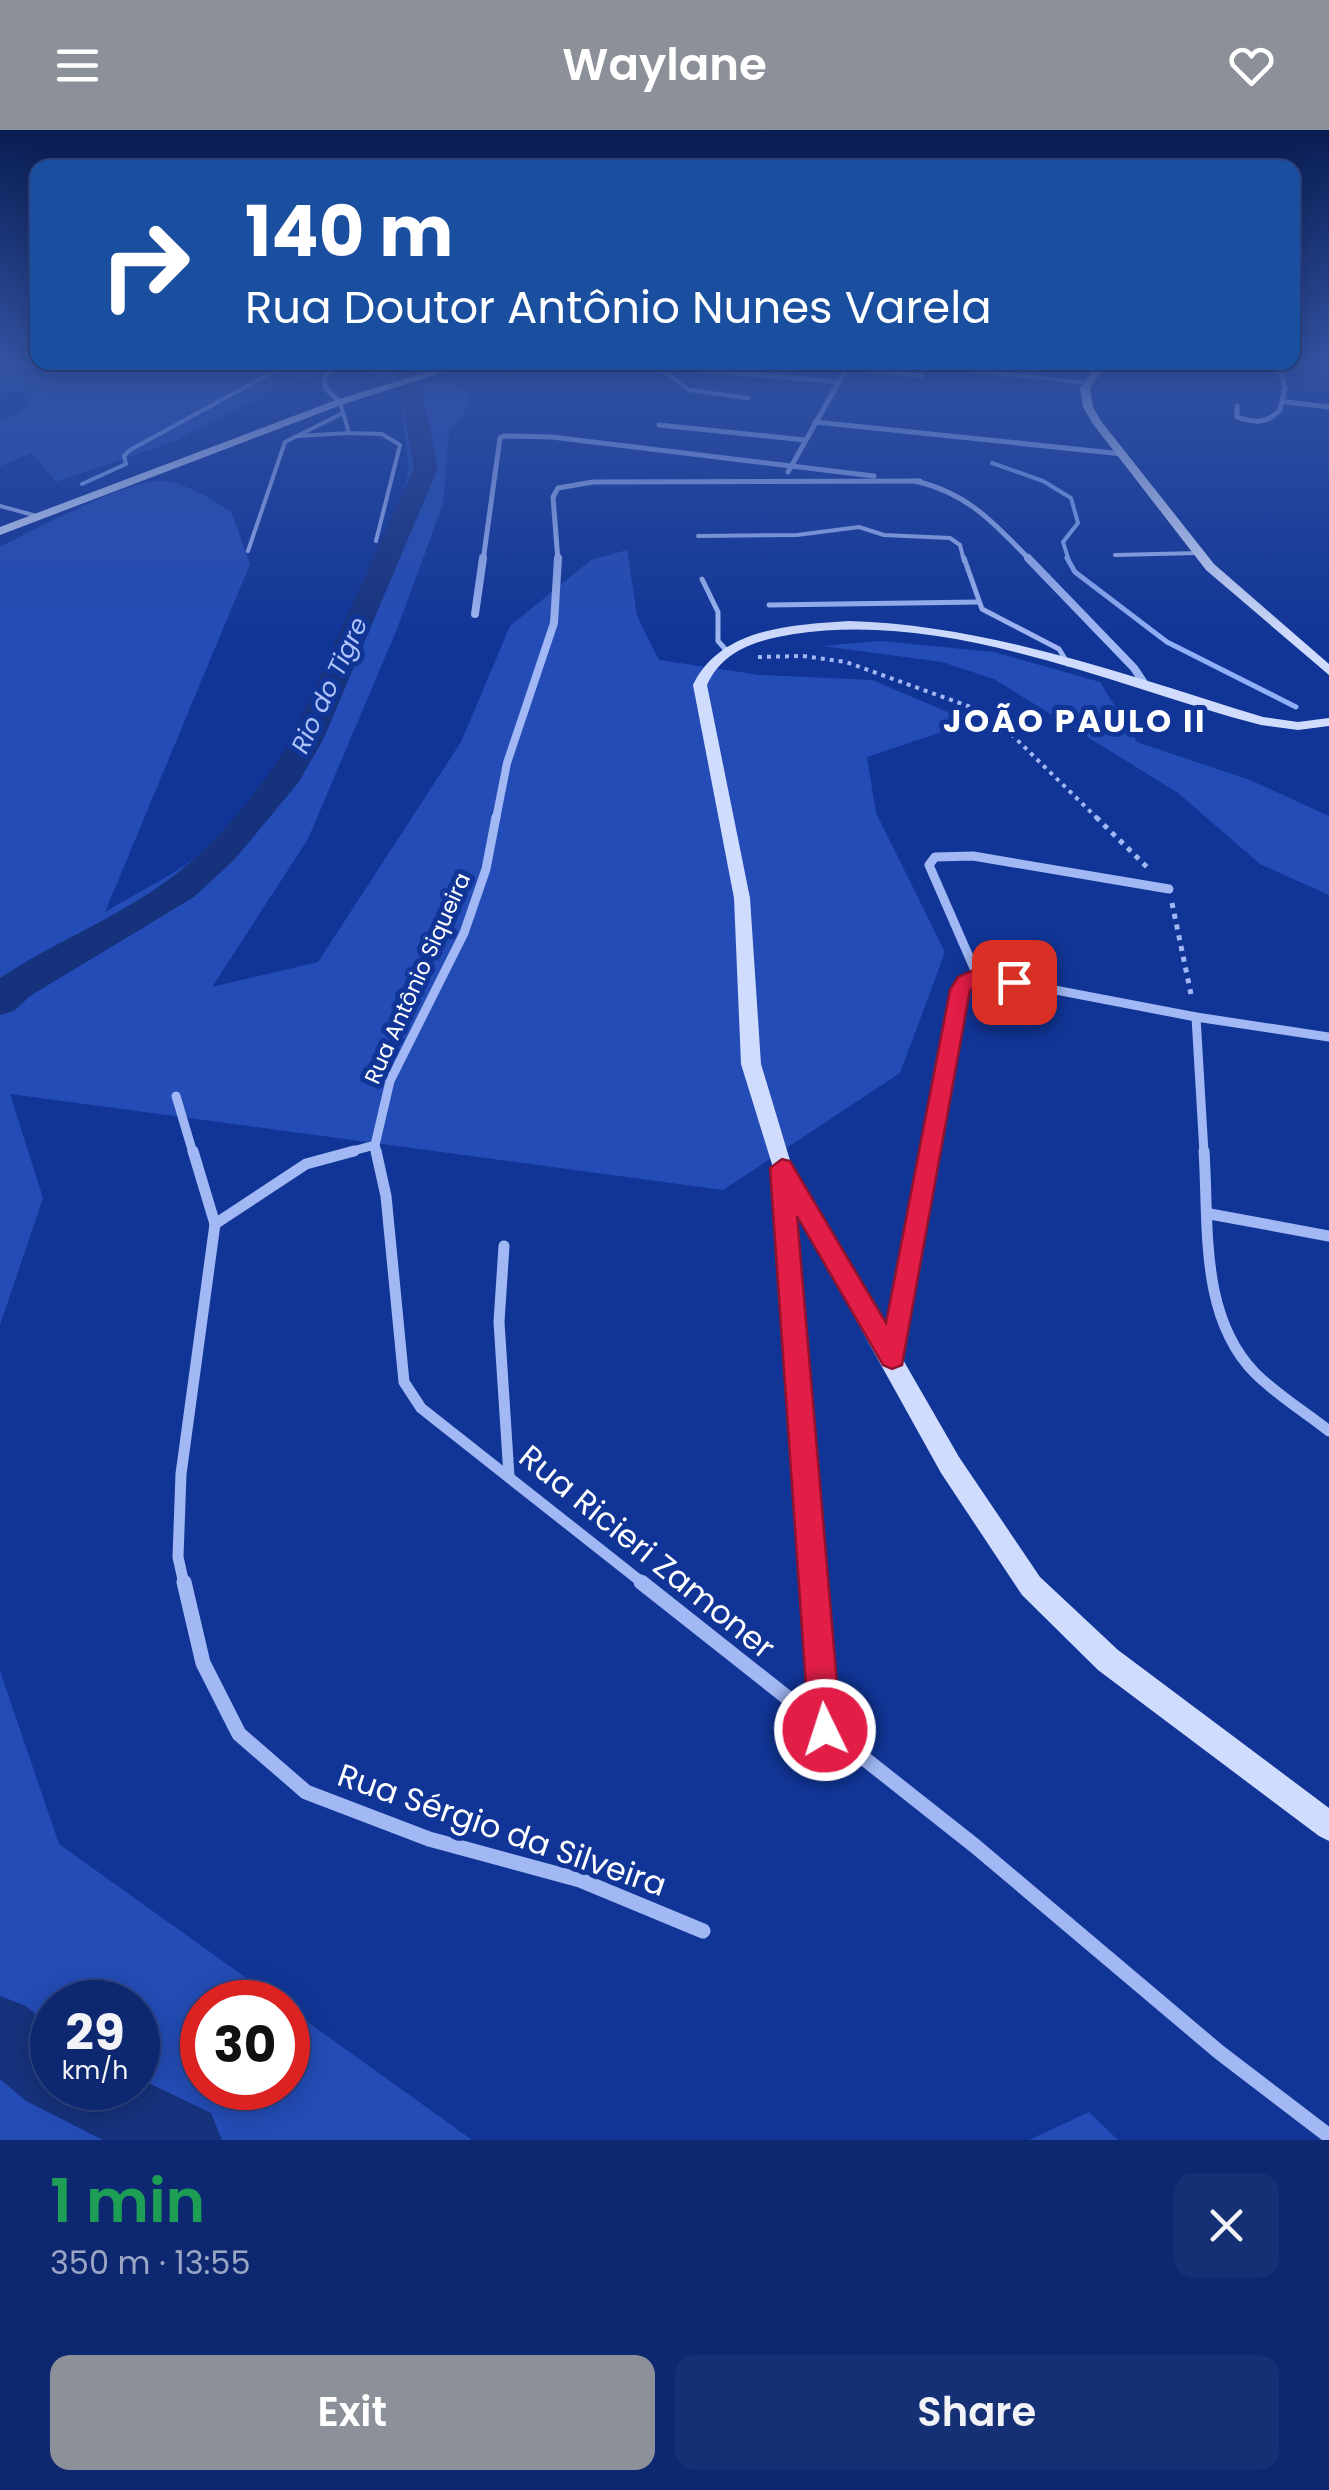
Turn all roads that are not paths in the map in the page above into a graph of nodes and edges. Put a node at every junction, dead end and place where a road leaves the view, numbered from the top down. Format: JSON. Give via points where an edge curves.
{"nodes":[{"id":1,"x":215,"y":453,"type":"edge"},
{"id":2,"x":281,"y":453,"type":"edge"},
{"id":3,"x":398,"y":453,"type":"edge"},
{"id":4,"x":498,"y":453,"type":"edge"},
{"id":5,"x":676,"y":453,"type":"edge"},
{"id":6,"x":798,"y":453,"type":"edge"},
{"id":7,"x":1111,"y":453,"type":"edge"},
{"id":8,"x":1123,"y":454,"type":"joint"},
{"id":9,"x":790,"y":466,"type":"junction"},
{"id":10,"x":920,"y":481,"type":"junction"},
{"id":11,"x":783,"y":482,"type":"junction"},
{"id":12,"x":0,"y":506,"type":"edge"},
{"id":13,"x":37,"y":516,"type":"junction"},
{"id":14,"x":0,"y":531,"type":"edge"},
{"id":15,"x":698,"y":536,"type":"dead end"},
{"id":16,"x":376,"y":541,"type":"dead end"},
{"id":17,"x":248,"y":551,"type":"dead end"},
{"id":18,"x":1198,"y":554,"type":"junction"},
{"id":19,"x":1115,"y":555,"type":"dead end"},
{"id":20,"x":702,"y":579,"type":"dead end"},
{"id":21,"x":978,"y":602,"type":"junction"},
{"id":22,"x":769,"y":605,"type":"dead end"},
{"id":23,"x":475,"y":614,"type":"dead end"},
{"id":24,"x":727,"y":650,"type":"junction"},
{"id":25,"x":1068,"y":664,"type":"junction"},
{"id":26,"x":1329,"y":671,"type":"edge"},
{"id":27,"x":1146,"y":686,"type":"junction"},
{"id":28,"x":1329,"y":722,"type":"edge"},
{"id":29,"x":1169,"y":888,"type":"road end"},
{"id":30,"x":978,"y":975,"type":"junction"},
{"id":31,"x":1196,"y":1017,"type":"junction"},
{"id":32,"x":1329,"y":1037,"type":"edge"},
{"id":33,"x":176,"y":1096,"type":"dead end"},
{"id":34,"x":375,"y":1145,"type":"junction"},
{"id":35,"x":782,"y":1168,"type":"junction"},
{"id":36,"x":1210,"y":1214,"type":"junction"},
{"id":37,"x":214,"y":1224,"type":"junction"},
{"id":38,"x":1329,"y":1236,"type":"edge"},
{"id":39,"x":504,"y":1246,"type":"dead end"},
{"id":40,"x":892,"y":1357,"type":"junction"},
{"id":41,"x":1329,"y":1431,"type":"edge"},
{"id":42,"x":509,"y":1476,"type":"junction"},
{"id":43,"x":825,"y":1730,"type":"junction"},
{"id":44,"x":1329,"y":1826,"type":"edge"},
{"id":45,"x":704,"y":1931,"type":"dead end"},
{"id":46,"x":1329,"y":2136,"type":"edge"}],
"edges":[{"from":1,"to":13,"type":"street"},
{"from":2,"to":17,"type":"lane"},
{"from":3,"to":16,"type":"lane"},
{"from":4,"to":23,"type":"street"},
{"from":5,"to":9,"type":"street"},
{"from":6,"to":9,"type":"street"},
{"from":7,"to":8,"type":"street"},
{"from":8,"to":18,"type":"street"},
{"from":9,"to":10,"type":"street"},
{"from":9,"to":11,"type":"street"},
{"from":10,"to":11,"type":"street"},
{"from":10,"to":27,"type":"street","via":[[950,489],[1002,531]]},
{"from":11,"to":34,"type":"street","name":"Rua Antônio Siqueira","via":[[558,488],[554,623],[507,762],[486,869],[464,933],[390,1081]]},
{"from":12,"to":13,"type":"lane"},
{"from":13,"to":14,"type":"street"},
{"from":15,"to":21,"type":"lane","via":[[859,528],[950,538],[960,545]]},
{"from":18,"to":19,"type":"lane"},
{"from":18,"to":26,"type":"street"},
{"from":20,"to":24,"type":"lane","via":[[718,612],[718,642]]},
{"from":21,"to":22,"type":"lane"},
{"from":21,"to":25,"type":"lane","via":[[1059,649]]},
{"from":24,"to":25,"type":"street","via":[[815,626],[895,625]]},
{"from":24,"to":35,"type":"street","via":[[700,684],[742,898],[751,1064]]},
{"from":25,"to":27,"type":"street"},
{"from":27,"to":28,"type":"street","via":[[1261,722]]},
{"from":29,"to":30,"type":"street","via":[[973,856],[936,857],[929,865]]},
{"from":30,"to":31,"type":"street"},
{"from":30,"to":40,"type":"street","via":[[960,990]]},
{"from":31,"to":32,"type":"street"},
{"from":31,"to":36,"type":"street"},
{"from":33,"to":37,"type":"street","name":"Rua Sérgio da Silveira"},
{"from":34,"to":37,"type":"street","via":[[306,1164]]},
{"from":34,"to":42,"type":"street","name":"Rua Ricieri Zamoner","via":[[404,1382],[422,1408]]},
{"from":35,"to":40,"type":"street"},
{"from":35,"to":43,"type":"street"},
{"from":36,"to":38,"type":"street"},
{"from":36,"to":41,"type":"street","via":[[1212,1280],[1233,1346],[1256,1374]]},
{"from":37,"to":45,"type":"street","name":"Rua Sérgio da Silveira","via":[[181,1474],[178,1558],[203,1663],[238,1734],[306,1792],[429,1839],[580,1880]]},
{"from":39,"to":42,"type":"street","via":[[499,1322]]},
{"from":40,"to":44,"type":"street","via":[[950,1465],[1031,1586],[1108,1660]]},
{"from":42,"to":43,"type":"street","name":"Rua Ricieri Zamoner"},
{"from":43,"to":46,"type":"street","name":"Rua Ricieri Zamoner"}]}
